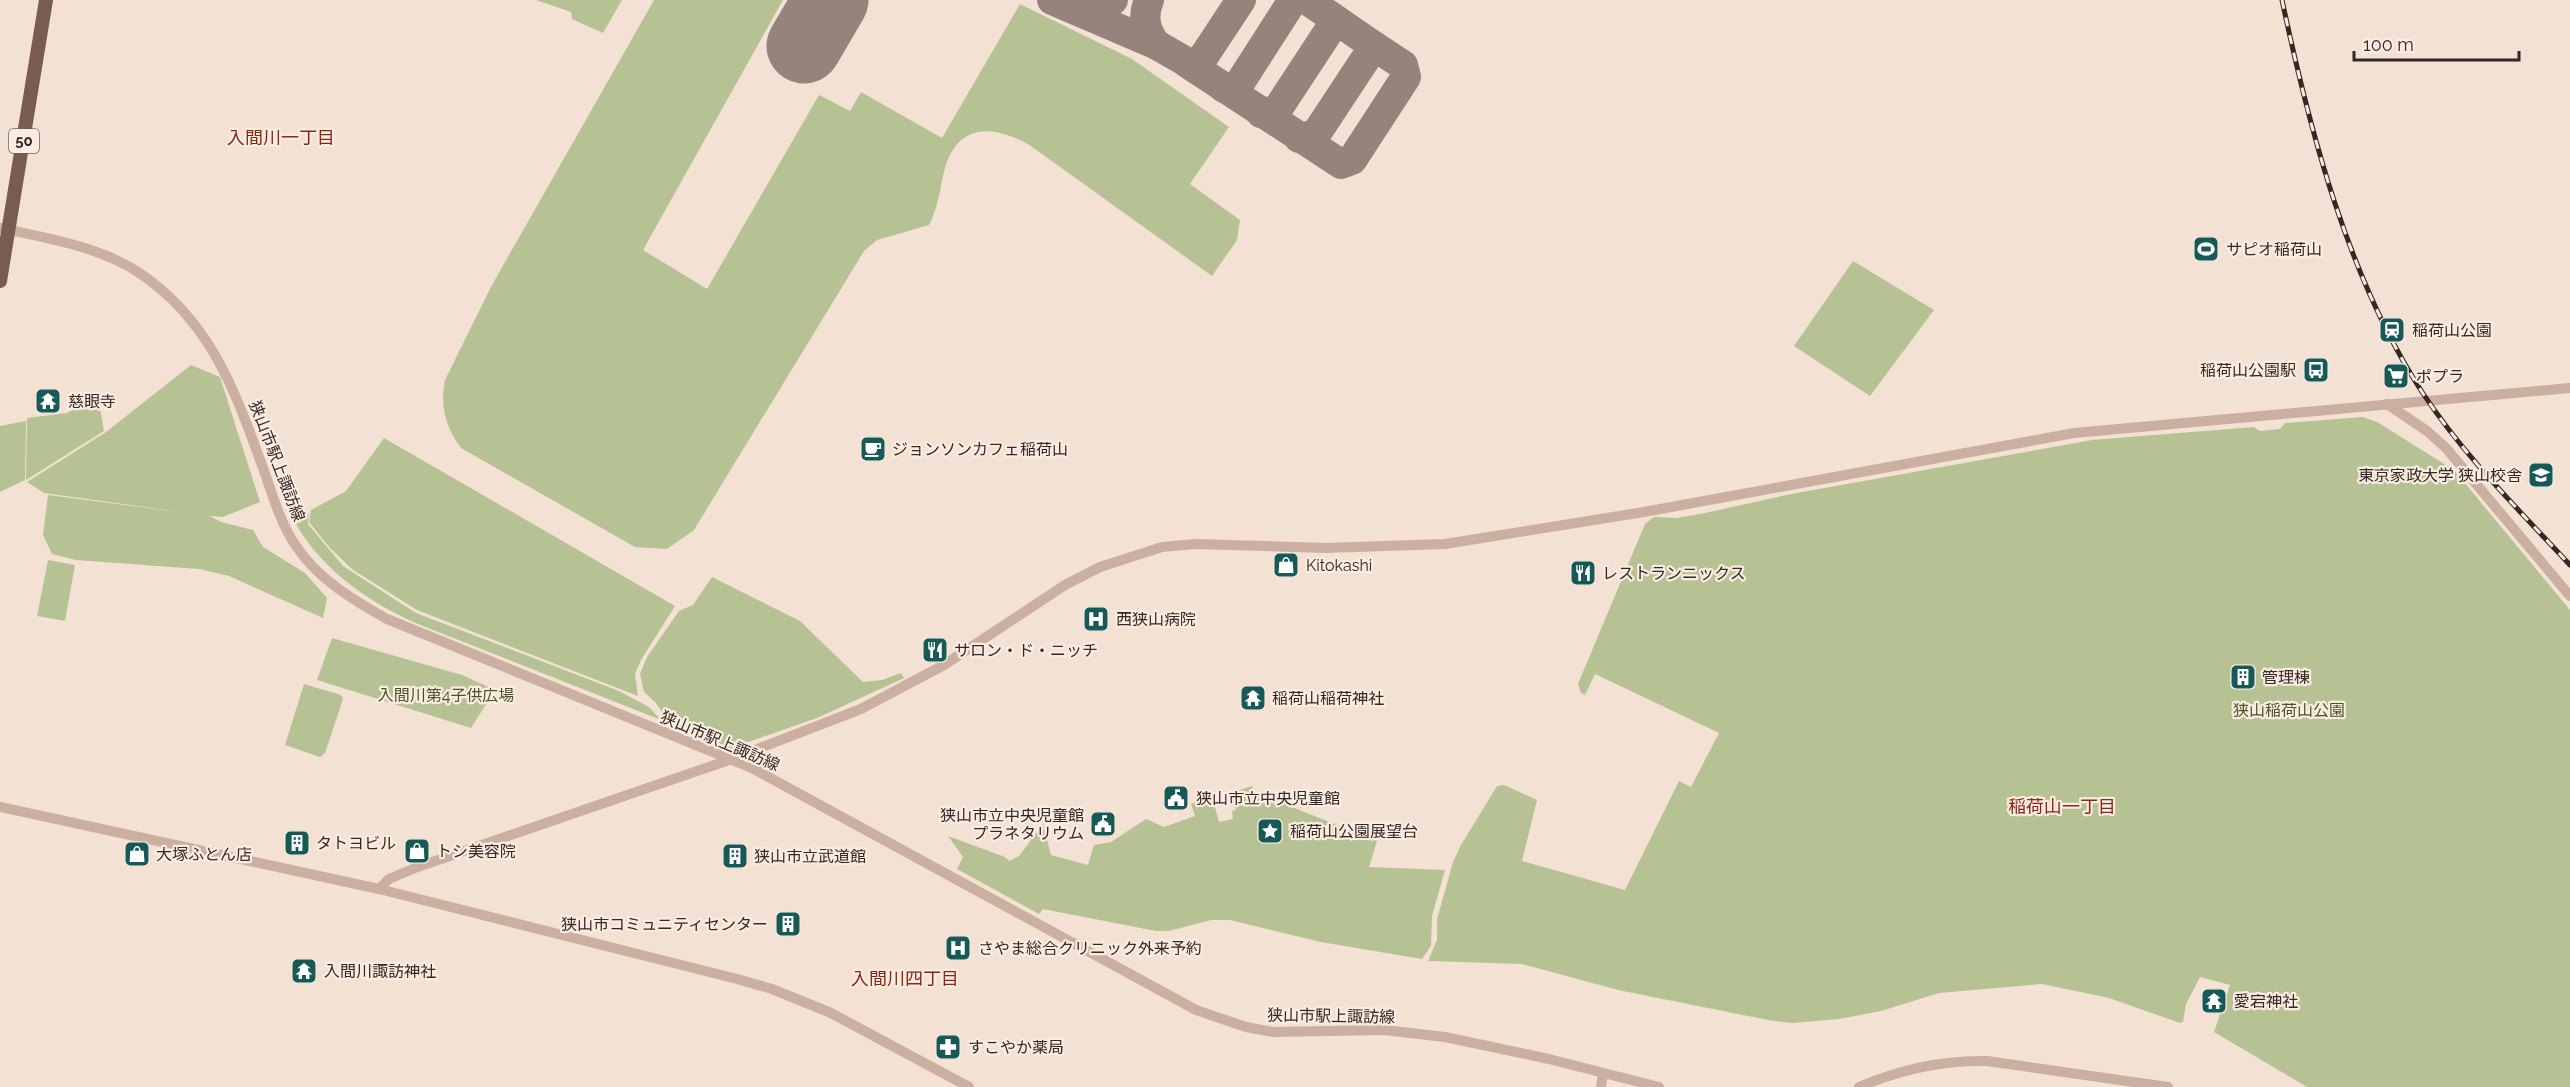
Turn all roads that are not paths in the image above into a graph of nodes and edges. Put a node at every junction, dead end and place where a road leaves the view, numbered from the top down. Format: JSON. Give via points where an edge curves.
{"nodes":[{"id":1,"x":46,"y":0,"type":"edge"},
{"id":2,"x":5,"y":229,"type":"edge"},
{"id":3,"x":0,"y":281,"type":"edge"},
{"id":4,"x":2570,"y":388,"type":"edge"},
{"id":5,"x":2386,"y":404,"type":"junction"},
{"id":6,"x":2570,"y":596,"type":"edge"},
{"id":7,"x":729,"y":759,"type":"junction"},
{"id":8,"x":0,"y":807,"type":"edge"},
{"id":9,"x":379,"y":889,"type":"junction"},
{"id":10,"x":1603,"y":1073,"type":"junction"},
{"id":11,"x":969,"y":1087,"type":"edge"},
{"id":12,"x":1601,"y":1087,"type":"edge"},
{"id":13,"x":1659,"y":1087,"type":"edge"},
{"id":14,"x":1859,"y":1087,"type":"edge"},
{"id":15,"x":2169,"y":1087,"type":"edge"}],
"edges":[{"from":1,"to":2,"type":"main road","number":"50"},
{"from":2,"to":3,"type":"main road","number":"50"},
{"from":2,"to":7,"type":"street","name":"狭山市駅上諏訪線","via":[[77,246],[116,261],[137,272],[188,316],[226,372],[287,531],[307,560],[337,588],[387,620]]},
{"from":4,"to":5,"type":"street"},
{"from":5,"to":6,"type":"street","via":[[2446,448]]},
{"from":5,"to":7,"type":"street","via":[[2055,435],[1644,512],[1445,544],[1326,548],[1195,544],[1162,548],[1100,567],[1065,585],[944,665],[861,710]]},
{"from":7,"to":9,"type":"street","via":[[415,868],[389,879]]},
{"from":7,"to":10,"type":"street","name":"狭山市駅上諏訪線","via":[[1220,1020],[1273,1032],[1384,1030],[1445,1037]]},
{"from":8,"to":9,"type":"street"},
{"from":9,"to":11,"type":"street","via":[[772,989],[857,1025]]},
{"from":10,"to":12,"type":"street"},
{"from":10,"to":13,"type":"street","name":"狭山市駅上諏訪線"},
{"from":14,"to":15,"type":"street","via":[[1891,1074],[1957,1060]]}]}
